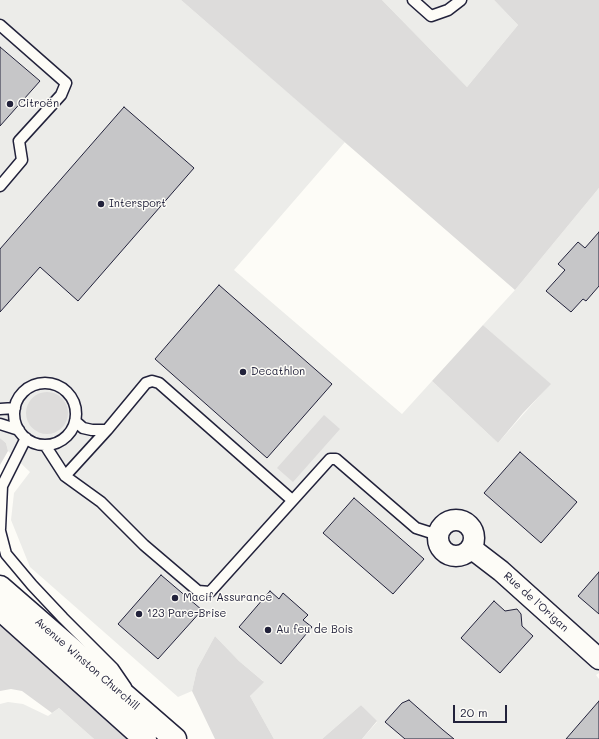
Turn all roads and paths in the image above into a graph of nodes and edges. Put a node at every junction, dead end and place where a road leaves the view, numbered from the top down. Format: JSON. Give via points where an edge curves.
{"nodes":[{"id":1,"x":413,"y":0,"type":"edge"},
{"id":2,"x":461,"y":0,"type":"edge"},
{"id":3,"x":0,"y":25,"type":"edge"},
{"id":4,"x":0,"y":186,"type":"edge"},
{"id":5,"x":0,"y":408,"type":"edge"},
{"id":6,"x":14,"y":408,"type":"junction"},
{"id":7,"x":75,"y":421,"type":"junction"},
{"id":8,"x":0,"y":424,"type":"edge"},
{"id":9,"x":107,"y":430,"type":"junction"},
{"id":10,"x":22,"y":434,"type":"junction"},
{"id":11,"x":45,"y":445,"type":"junction"},
{"id":12,"x":65,"y":476,"type":"junction"},
{"id":13,"x":292,"y":500,"type":"junction"},
{"id":14,"x":0,"y":530,"type":"edge"},
{"id":15,"x":438,"y":535,"type":"junction"},
{"id":16,"x":471,"y":548,"type":"junction"},
{"id":17,"x":0,"y":587,"type":"edge"},
{"id":18,"x":0,"y":609,"type":"edge"},
{"id":19,"x":599,"y":659,"type":"edge"},
{"id":20,"x":145,"y":715,"type":"junction"},
{"id":21,"x":145,"y":739,"type":"edge"},
{"id":22,"x":175,"y":739,"type":"edge"}],
"edges":[{"from":1,"to":2,"type":"lane","via":[[431,16],[448,10]]},
{"from":3,"to":4,"type":"lane","via":[[66,83],[61,95],[19,141],[22,160]]},
{"from":5,"to":6,"type":"lane"},
{"from":6,"to":7,"type":"lane","via":[[24,391],[33,385],[52,384],[60,386],[72,398],[76,413]]},
{"from":6,"to":10,"type":"lane","via":[[14,416]]},
{"from":7,"to":9,"type":"lane","via":[[83,428]]},
{"from":7,"to":11,"type":"lane","via":[[64,438]]},
{"from":8,"to":10,"type":"lane"},
{"from":9,"to":12,"type":"lane"},
{"from":9,"to":13,"type":"lane","via":[[146,383],[159,383]]},
{"from":10,"to":11,"type":"lane","via":[[35,443]]},
{"from":10,"to":14,"type":"lane","via":[[2,486]]},
{"from":11,"to":12,"type":"lane"},
{"from":12,"to":13,"type":"lane","via":[[101,502],[144,545],[198,591],[210,592]]},
{"from":13,"to":15,"type":"lane","via":[[330,459],[336,459],[416,528]]},
{"from":14,"to":20,"type":"lane","via":[[6,554],[48,602],[113,668]]},
{"from":15,"to":16,"type":"street","via":[[440,547],[449,555],[461,555]]},
{"from":15,"to":16,"type":"street","via":[[439,530],[447,522],[464,522],[469,525],[474,536]]},
{"from":16,"to":19,"type":"street","name":"Rue de l'Origan","via":[[501,571]]},
{"from":17,"to":20,"type":"main road","name":"Avenue Winston Churchill"},
{"from":18,"to":21,"type":"main road","name":"Avenue Winston Churchill"},
{"from":20,"to":22,"type":"main road","name":"Avenue Winston Churchill"}]}
